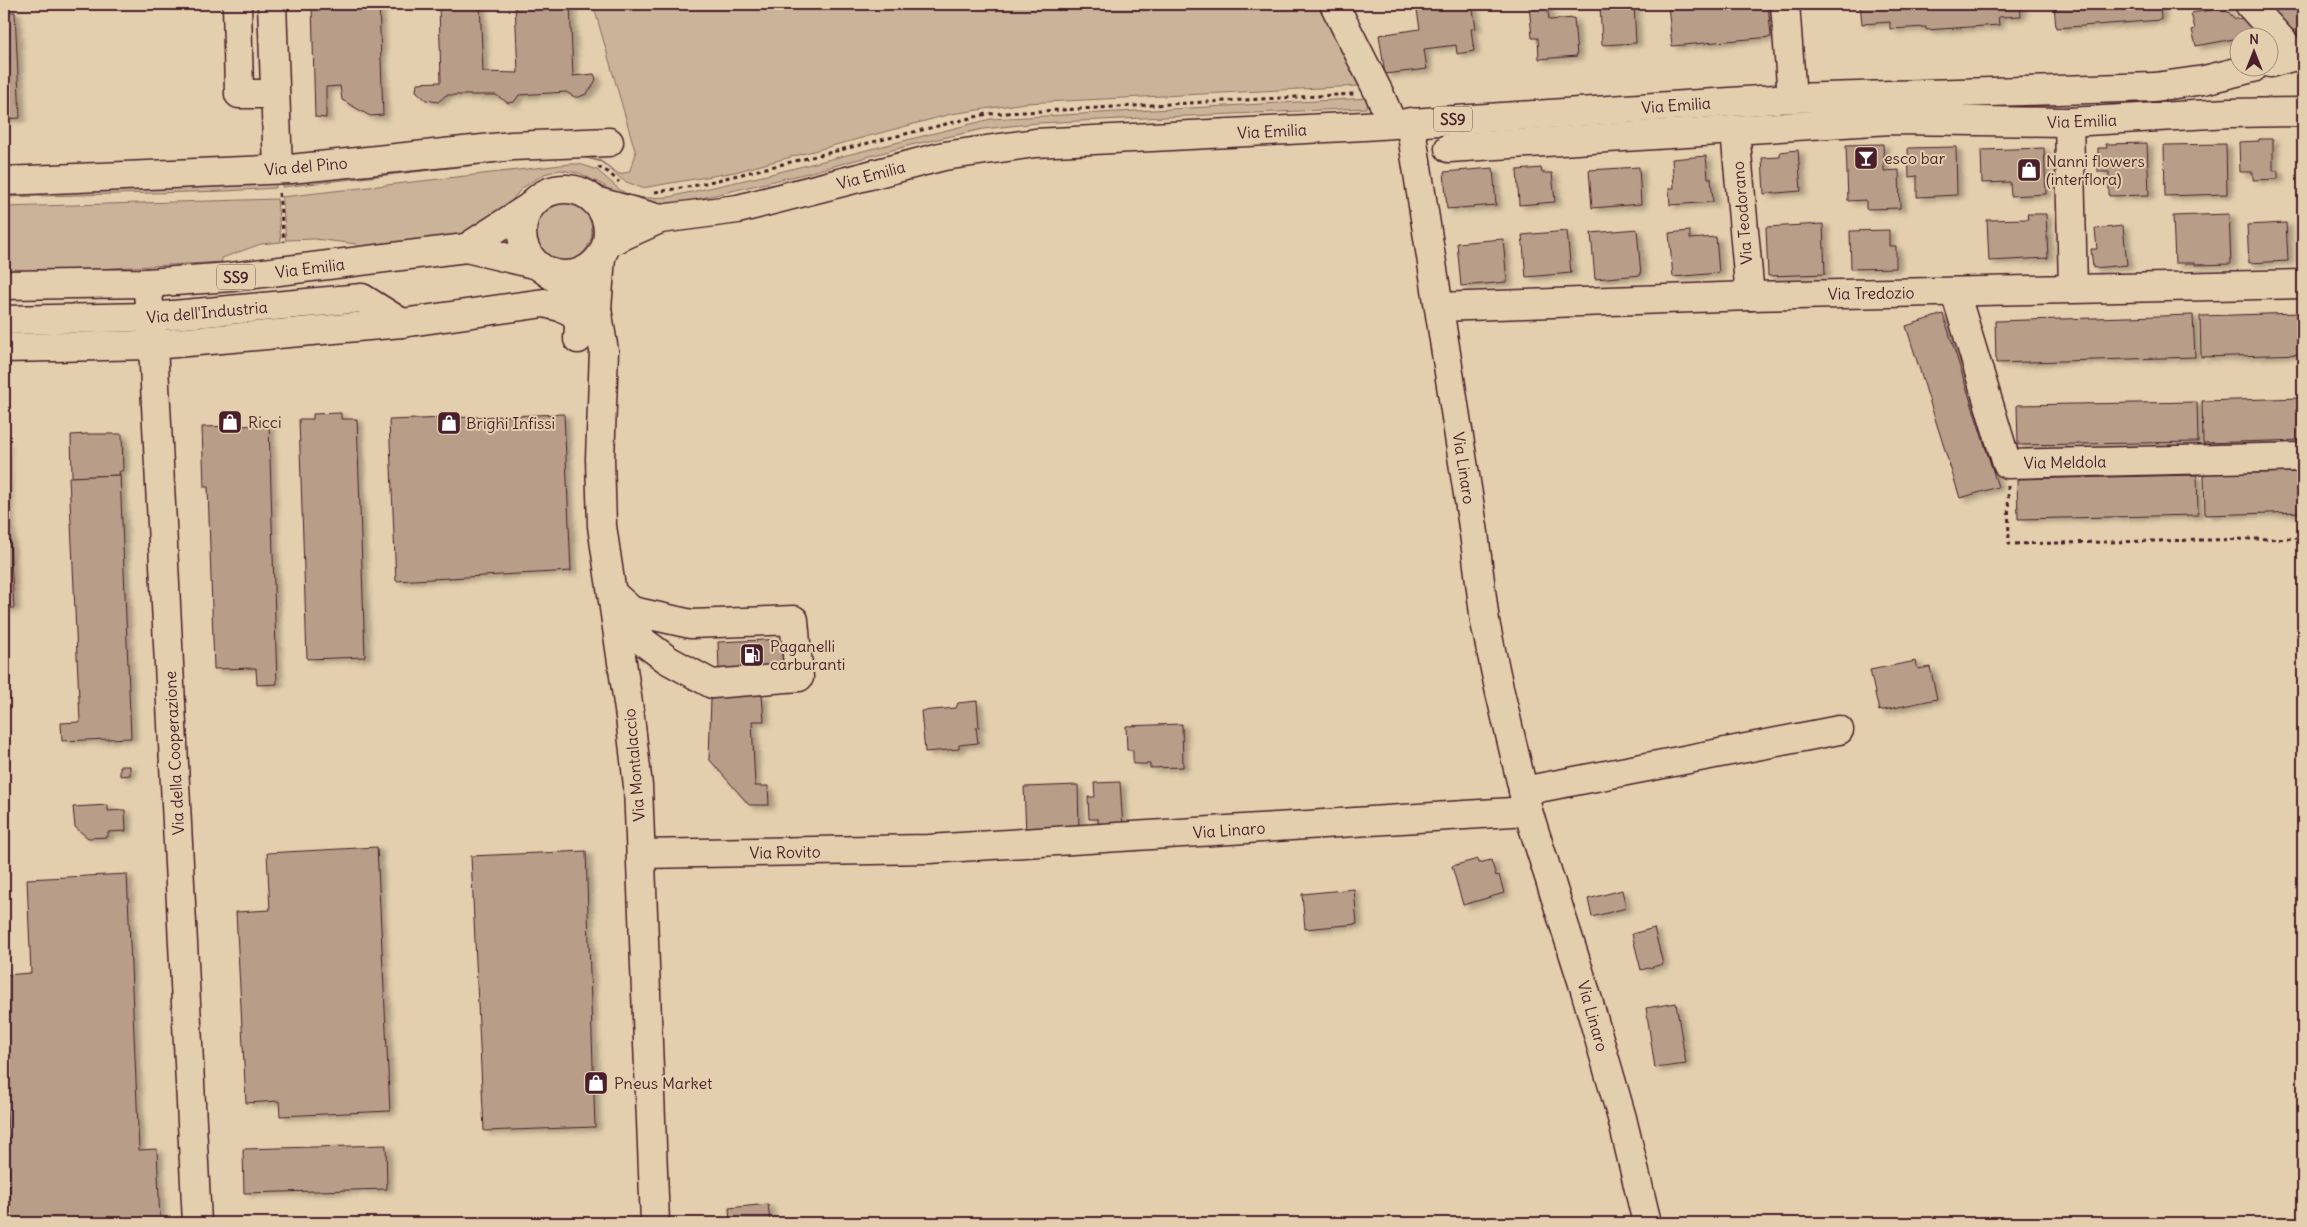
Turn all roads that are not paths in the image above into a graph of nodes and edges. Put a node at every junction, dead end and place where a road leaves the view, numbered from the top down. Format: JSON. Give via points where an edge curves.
{"nodes":[{"id":1,"x":237,"y":4,"type":"edge"},
{"id":2,"x":272,"y":4,"type":"edge"},
{"id":3,"x":1334,"y":4,"type":"edge"},
{"id":4,"x":1785,"y":4,"type":"edge"},
{"id":5,"x":2249,"y":4,"type":"edge"},
{"id":6,"x":2300,"y":55,"type":"edge"},
{"id":7,"x":2280,"y":60,"type":"edge"},
{"id":8,"x":2230,"y":74,"type":"edge"},
{"id":9,"x":2204,"y":80,"type":"junction"},
{"id":10,"x":274,"y":94,"type":"junction"},
{"id":11,"x":1792,"y":98,"type":"junction"},
{"id":12,"x":1891,"y":108,"type":"junction"},
{"id":13,"x":2303,"y":112,"type":"edge"},
{"id":14,"x":2209,"y":114,"type":"junction"},
{"id":15,"x":2069,"y":122,"type":"junction"},
{"id":16,"x":1401,"y":123,"type":"junction"},
{"id":17,"x":1735,"y":131,"type":"junction"},
{"id":18,"x":608,"y":142,"type":"dead end"},
{"id":19,"x":1449,"y":148,"type":"dead end"},
{"id":20,"x":4,"y":181,"type":"edge"},
{"id":21,"x":276,"y":184,"type":"junction"},
{"id":22,"x":595,"y":201,"type":"junction"},
{"id":23,"x":528,"y":208,"type":"junction"},
{"id":24,"x":660,"y":218,"type":"junction"},
{"id":25,"x":466,"y":248,"type":"junction"},
{"id":26,"x":604,"y":250,"type":"junction"},
{"id":27,"x":540,"y":268,"type":"junction"},
{"id":28,"x":147,"y":283,"type":"junction"},
{"id":29,"x":2303,"y":284,"type":"edge"},
{"id":30,"x":4,"y":285,"type":"edge"},
{"id":31,"x":2073,"y":288,"type":"junction"},
{"id":32,"x":1955,"y":292,"type":"junction"},
{"id":33,"x":1750,"y":296,"type":"junction"},
{"id":34,"x":267,"y":306,"type":"junction"},
{"id":35,"x":1439,"y":306,"type":"junction"},
{"id":36,"x":597,"y":309,"type":"junction"},
{"id":37,"x":150,"y":317,"type":"junction"},
{"id":38,"x":46,"y":319,"type":"junction"},
{"id":39,"x":4,"y":320,"type":"edge"},
{"id":40,"x":402,"y":323,"type":"junction"},
{"id":41,"x":271,"y":334,"type":"junction"},
{"id":42,"x":578,"y":339,"type":"dead end"},
{"id":43,"x":153,"y":345,"type":"junction"},
{"id":44,"x":48,"y":347,"type":"junction"},
{"id":45,"x":4,"y":348,"type":"edge"},
{"id":46,"x":2303,"y":457,"type":"edge"},
{"id":47,"x":611,"y":593,"type":"junction"},
{"id":48,"x":632,"y":611,"type":"junction"},
{"id":49,"x":1839,"y":730,"type":"dead end"},
{"id":50,"x":1526,"y":801,"type":"junction"},
{"id":51,"x":929,"y":849,"type":"joint"},
{"id":52,"x":642,"y":854,"type":"junction"},
{"id":53,"x":197,"y":1223,"type":"edge"},
{"id":54,"x":654,"y":1223,"type":"edge"},
{"id":55,"x":1647,"y":1223,"type":"edge"}],
"edges":[{"from":1,"to":10,"type":"street","via":[[239,94]]},
{"from":2,"to":10,"type":"street"},
{"from":3,"to":16,"type":"street","name":"Via Linaro","via":[[1379,93]]},
{"from":4,"to":11,"type":"street"},
{"from":5,"to":6,"type":"street"},
{"from":6,"to":7,"type":"street"},
{"from":8,"to":9,"type":"street","name":"Via Emilia","number":"SS9"},
{"from":9,"to":12,"type":"street","name":"Via Emilia","number":"SS9"},
{"from":9,"to":14,"type":"street"},
{"from":10,"to":21,"type":"street"},
{"from":11,"to":12,"type":"street","name":"Via Emilia","number":"SS9"},
{"from":11,"to":16,"type":"street","name":"Via Emilia","number":"SS9"},
{"from":12,"to":15,"type":"street","name":"Via Emilia"},
{"from":12,"to":17,"type":"street","name":"Via Emilia"},
{"from":13,"to":14,"type":"street"},
{"from":14,"to":15,"type":"street","name":"Via Emilia"},
{"from":15,"to":31,"type":"street"},
{"from":16,"to":24,"type":"street","name":"Via Emilia","number":"SS9","via":[[1035,143],[944,156],[738,209]]},
{"from":16,"to":35,"type":"street","name":"Via Linaro"},
{"from":17,"to":19,"type":"street","name":"Via Emilia"},
{"from":17,"to":33,"type":"street","name":"Via Teodorano"},
{"from":18,"to":21,"type":"street","name":"Via del Pino","via":[[512,146]]},
{"from":20,"to":21,"type":"street","name":"Via del Pino"},
{"from":22,"to":23,"type":"street","name":"Via Emilia","number":"SS9","via":[[583,192],[553,190]]},
{"from":22,"to":24,"type":"street","name":"Via Emilia","number":"SS9"},
{"from":22,"to":26,"type":"street","via":[[604,213],[608,228]]},
{"from":23,"to":25,"type":"street","name":"Via Emilia","number":"SS9"},
{"from":23,"to":27,"type":"street","via":[[521,236],[525,251]]},
{"from":24,"to":26,"type":"street","name":"Via Emilia","number":"SS9"},
{"from":25,"to":27,"type":"street","name":"Via Emilia","number":"SS9"},
{"from":25,"to":28,"type":"street","name":"Via Emilia","number":"SS9","via":[[230,277]]},
{"from":26,"to":27,"type":"street","name":"Via Emilia","number":"SS9","via":[[590,268],[576,274],[561,276]]},
{"from":26,"to":36,"type":"street","name":"Via Montalaccio"},
{"from":27,"to":36,"type":"street","via":[[580,293]]},
{"from":28,"to":30,"type":"street","name":"Via Emilia","number":"SS9"},
{"from":28,"to":37,"type":"street","name":"Via della Cooperazione"},
{"from":29,"to":31,"type":"street","name":"Via Tredozio"},
{"from":31,"to":32,"type":"street","name":"Via Tredozio"},
{"from":32,"to":33,"type":"street","name":"Via Tredozio"},
{"from":32,"to":46,"type":"street","name":"Via Meldola","via":[[2007,464]]},
{"from":33,"to":35,"type":"street","name":"Via Tredozio"},
{"from":34,"to":37,"type":"street","name":"Via dell'Industria"},
{"from":34,"to":40,"type":"street","name":"Via dell'Industria","via":[[362,298]]},
{"from":34,"to":41,"type":"street"},
{"from":35,"to":50,"type":"street","name":"Via Linaro","via":[[1485,622]]},
{"from":36,"to":47,"type":"street","name":"Via Montalaccio","via":[[604,351],[600,459],[602,526]]},
{"from":37,"to":38,"type":"street","name":"Via dell'Industria"},
{"from":37,"to":43,"type":"street","name":"Via della Cooperazione"},
{"from":38,"to":39,"type":"street","name":"Via dell'Industria"},
{"from":38,"to":44,"type":"street"},
{"from":40,"to":41,"type":"street","name":"Via dell'Industria"},
{"from":40,"to":42,"type":"street","name":"Via dell'Industria","via":[[544,304],[573,313],[578,322]]},
{"from":41,"to":43,"type":"street","name":"Via dell'Industria"},
{"from":43,"to":44,"type":"street","name":"Via dell'Industria"},
{"from":43,"to":53,"type":"street","name":"Via della Cooperazione"},
{"from":44,"to":45,"type":"street","name":"Via dell'Industria"},
{"from":47,"to":48,"type":"street"},
{"from":47,"to":52,"type":"street","name":"Via Montalaccio","via":[[630,717]]},
{"from":48,"to":48,"type":"street","via":[[642,640],[668,660],[712,684],[799,677],[794,620],[690,624]]},
{"from":49,"to":50,"type":"street"},
{"from":50,"to":51,"type":"street","name":"Via Linaro"},
{"from":50,"to":55,"type":"street","name":"Via Linaro","via":[[1588,999],[1622,1118]]},
{"from":51,"to":52,"type":"street","name":"Via Rovito"},
{"from":52,"to":54,"type":"street","name":"Via Montalaccio"}]}
